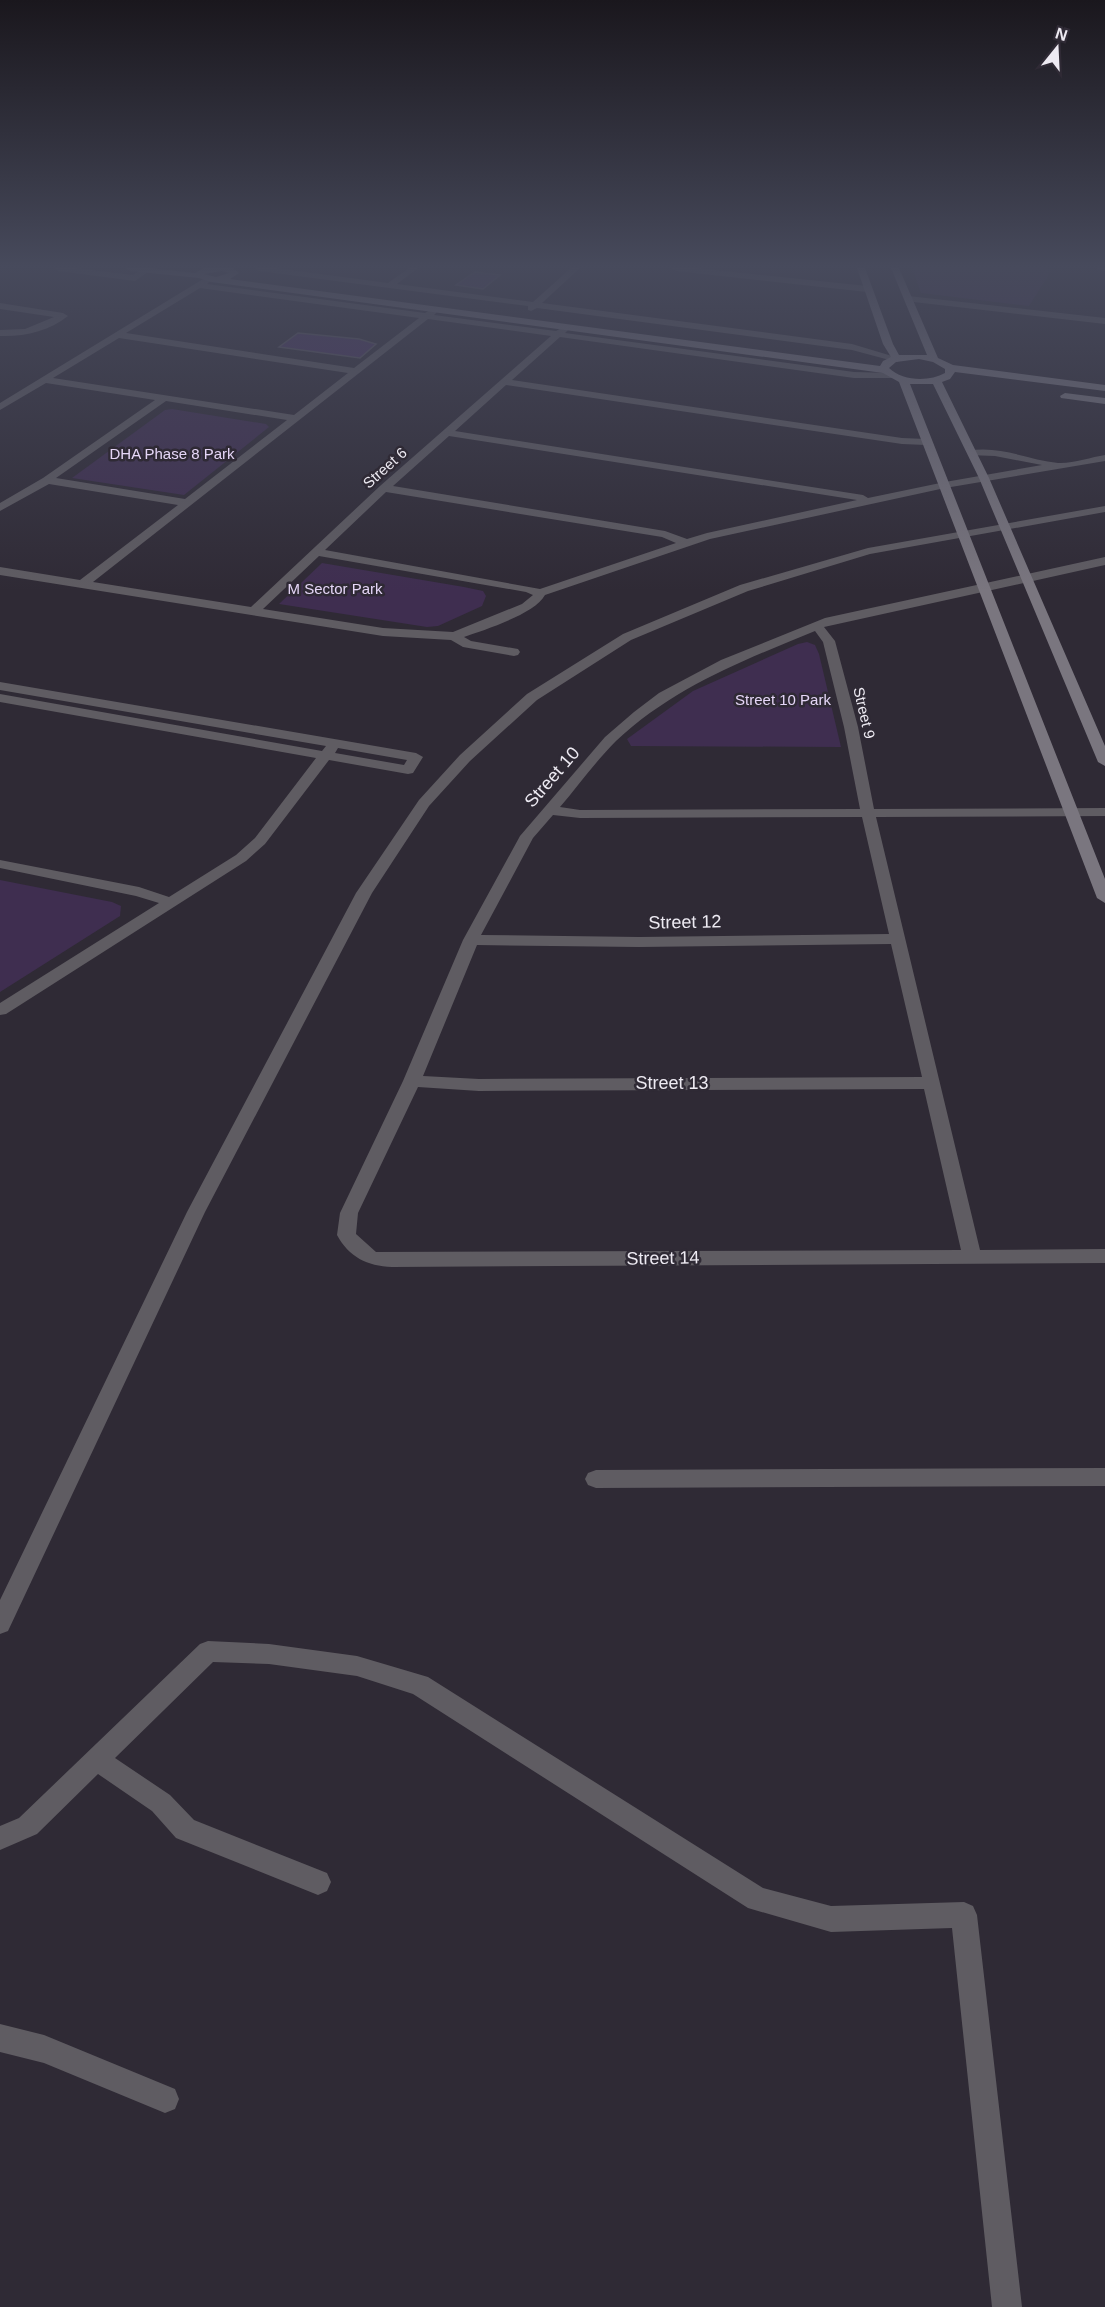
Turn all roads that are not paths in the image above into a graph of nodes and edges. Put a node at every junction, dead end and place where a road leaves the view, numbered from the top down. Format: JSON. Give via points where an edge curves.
{"nodes":[{"id":1,"x":894,"y":375,"type":"edge"},
{"id":2,"x":52,"y":376,"type":"edge"},
{"id":3,"x":349,"y":376,"type":"edge"},
{"id":4,"x":510,"y":376,"type":"edge"},
{"id":5,"x":900,"y":376,"type":"edge"},
{"id":6,"x":947,"y":376,"type":"edge"},
{"id":7,"x":1009,"y":376,"type":"edge"},
{"id":8,"x":45,"y":380,"type":"junction"},
{"id":9,"x":939,"y":380,"type":"junction"},
{"id":10,"x":503,"y":382,"type":"junction"},
{"id":11,"x":963,"y":382,"type":"dead end"},
{"id":12,"x":1105,"y":388,"type":"edge"},
{"id":13,"x":1050,"y":394,"type":"dead end"},
{"id":14,"x":163,"y":399,"type":"junction"},
{"id":15,"x":1105,"y":401,"type":"edge"},
{"id":16,"x":0,"y":407,"type":"edge"},
{"id":17,"x":294,"y":418,"type":"junction"},
{"id":18,"x":448,"y":433,"type":"junction"},
{"id":19,"x":926,"y":442,"type":"junction"},
{"id":20,"x":972,"y":453,"type":"junction"},
{"id":21,"x":1105,"y":458,"type":"edge"},
{"id":22,"x":1056,"y":466,"type":"junction"},
{"id":23,"x":984,"y":478,"type":"junction"},
{"id":24,"x":47,"y":480,"type":"junction"},
{"id":25,"x":945,"y":485,"type":"junction"},
{"id":26,"x":384,"y":488,"type":"junction"},
{"id":27,"x":867,"y":501,"type":"junction"},
{"id":28,"x":186,"y":503,"type":"junction"},
{"id":29,"x":0,"y":508,"type":"edge"},
{"id":30,"x":1105,"y":509,"type":"edge"},
{"id":31,"x":1005,"y":527,"type":"junction"},
{"id":32,"x":962,"y":533,"type":"junction"},
{"id":33,"x":685,"y":542,"type":"junction"},
{"id":34,"x":316,"y":552,"type":"junction"},
{"id":35,"x":1105,"y":561,"type":"edge"},
{"id":36,"x":0,"y":571,"type":"edge"},
{"id":37,"x":1025,"y":577,"type":"junction"},
{"id":38,"x":83,"y":584,"type":"junction"},
{"id":39,"x":983,"y":586,"type":"junction"},
{"id":40,"x":540,"y":593,"type":"junction"},
{"id":41,"x":254,"y":611,"type":"junction"},
{"id":42,"x":817,"y":626,"type":"junction"},
{"id":43,"x":453,"y":636,"type":"junction"},
{"id":44,"x":514,"y":652,"type":"dead end"},
{"id":45,"x":0,"y":686,"type":"edge"},
{"id":46,"x":0,"y":698,"type":"edge"},
{"id":47,"x":330,"y":750,"type":"junction"},
{"id":48,"x":1105,"y":762,"type":"edge"},
{"id":49,"x":548,"y":810,"type":"junction"},
{"id":50,"x":1072,"y":812,"type":"junction"},
{"id":51,"x":1105,"y":812,"type":"edge"},
{"id":52,"x":868,"y":813,"type":"junction"},
{"id":53,"x":0,"y":864,"type":"edge"},
{"id":54,"x":1105,"y":898,"type":"edge"},
{"id":55,"x":171,"y":902,"type":"junction"},
{"id":56,"x":899,"y":939,"type":"junction"},
{"id":57,"x":471,"y":940,"type":"junction"},
{"id":58,"x":0,"y":1010,"type":"edge"},
{"id":59,"x":412,"y":1081,"type":"junction"},
{"id":60,"x":932,"y":1083,"type":"junction"},
{"id":61,"x":357,"y":1250,"type":"joint"},
{"id":62,"x":972,"y":1255,"type":"junction"},
{"id":63,"x":1105,"y":1256,"type":"edge"},
{"id":64,"x":1105,"y":1477,"type":"edge"},
{"id":65,"x":596,"y":1479,"type":"dead end"},
{"id":66,"x":0,"y":1624,"type":"edge"},
{"id":67,"x":97,"y":1759,"type":"junction"},
{"id":68,"x":0,"y":1838,"type":"edge"},
{"id":69,"x":318,"y":1882,"type":"dead end"},
{"id":70,"x":0,"y":2038,"type":"edge"},
{"id":71,"x":165,"y":2099,"type":"dead end"},
{"id":72,"x":1007,"y":2307,"type":"edge"}],
"edges":[{"from":1,"to":19,"type":"street"},
{"from":2,"to":8,"type":"street"},
{"from":3,"to":17,"type":"street"},
{"from":4,"to":10,"type":"street","name":"Street 6"},
{"from":5,"to":9,"type":"street"},
{"from":6,"to":9,"type":"street"},
{"from":7,"to":12,"type":"street"},
{"from":8,"to":14,"type":"street"},
{"from":8,"to":16,"type":"street"},
{"from":9,"to":11,"type":"street"},
{"from":9,"to":20,"type":"street"},
{"from":10,"to":18,"type":"street","name":"Street 6"},
{"from":10,"to":19,"type":"street"},
{"from":13,"to":15,"type":"street"},
{"from":14,"to":17,"type":"street"},
{"from":14,"to":24,"type":"street"},
{"from":17,"to":28,"type":"street"},
{"from":18,"to":26,"type":"street","name":"Street 6"},
{"from":18,"to":27,"type":"street","via":[[852,495]]},
{"from":19,"to":25,"type":"street"},
{"from":20,"to":22,"type":"street","via":[[995,453]]},
{"from":20,"to":23,"type":"street"},
{"from":21,"to":22,"type":"street"},
{"from":22,"to":23,"type":"street"},
{"from":23,"to":25,"type":"street"},
{"from":23,"to":31,"type":"street"},
{"from":24,"to":28,"type":"street"},
{"from":24,"to":29,"type":"street"},
{"from":25,"to":27,"type":"street"},
{"from":25,"to":32,"type":"street"},
{"from":26,"to":33,"type":"street","via":[[665,534]]},
{"from":26,"to":34,"type":"street","name":"Street 6"},
{"from":27,"to":33,"type":"street"},
{"from":28,"to":38,"type":"street"},
{"from":30,"to":31,"type":"street"},
{"from":31,"to":32,"type":"street"},
{"from":31,"to":37,"type":"street"},
{"from":32,"to":39,"type":"street"},
{"from":32,"to":66,"type":"street","via":[[868,551],[744,588],[627,637],[532,697],[424,802],[364,893],[196,1212]]},
{"from":33,"to":40,"type":"street"},
{"from":34,"to":40,"type":"street"},
{"from":34,"to":41,"type":"street","name":"Street 6"},
{"from":35,"to":37,"type":"street","name":"Street 10"},
{"from":36,"to":38,"type":"street"},
{"from":37,"to":39,"type":"street","name":"Street 10"},
{"from":37,"to":48,"type":"street"},
{"from":38,"to":41,"type":"street"},
{"from":39,"to":42,"type":"street","name":"Street 10"},
{"from":39,"to":50,"type":"street"},
{"from":40,"to":43,"type":"street","via":[[526,607]]},
{"from":41,"to":43,"type":"street","via":[[383,632]]},
{"from":42,"to":49,"type":"street","name":"Street 10","via":[[726,663],[664,696],[610,740]]},
{"from":42,"to":52,"type":"street","name":"Street 9","via":[[829,641]]},
{"from":43,"to":44,"type":"street","via":[[467,644]]},
{"from":45,"to":47,"type":"street"},
{"from":46,"to":47,"type":"street"},
{"from":47,"to":47,"type":"street","via":[[408,770],[416,757]]},
{"from":47,"to":55,"type":"street","via":[[260,841],[241,858]]},
{"from":49,"to":52,"type":"street","via":[[580,814]]},
{"from":49,"to":57,"type":"street","name":"Street 10","via":[[527,836]]},
{"from":50,"to":51,"type":"street"},
{"from":50,"to":52,"type":"street"},
{"from":50,"to":54,"type":"street"},
{"from":52,"to":56,"type":"street","name":"Street 9"},
{"from":53,"to":55,"type":"street"},
{"from":55,"to":58,"type":"street"},
{"from":56,"to":57,"type":"street","name":"Street 12"},
{"from":56,"to":60,"type":"street","name":"Street 9"},
{"from":57,"to":59,"type":"street","name":"Street 10"},
{"from":59,"to":60,"type":"street","name":"Street 13","via":[[479,1085]]},
{"from":59,"to":61,"type":"street","name":"Street 10","via":[[349,1213],[346,1235]]},
{"from":60,"to":62,"type":"street","name":"Street 9"},
{"from":61,"to":62,"type":"street","name":"Street 14","via":[[372,1260]]},
{"from":62,"to":63,"type":"street","name":"Street 14"},
{"from":64,"to":65,"type":"street"},
{"from":67,"to":68,"type":"street","via":[[28,1826]]},
{"from":67,"to":69,"type":"street","via":[[161,1803],[185,1829]]},
{"from":67,"to":72,"type":"street","via":[[208,1651],[269,1654],[357,1666],[420,1685],[757,1899],[831,1919],[964,1915]]},
{"from":70,"to":71,"type":"street","via":[[44,2049]]}]}
